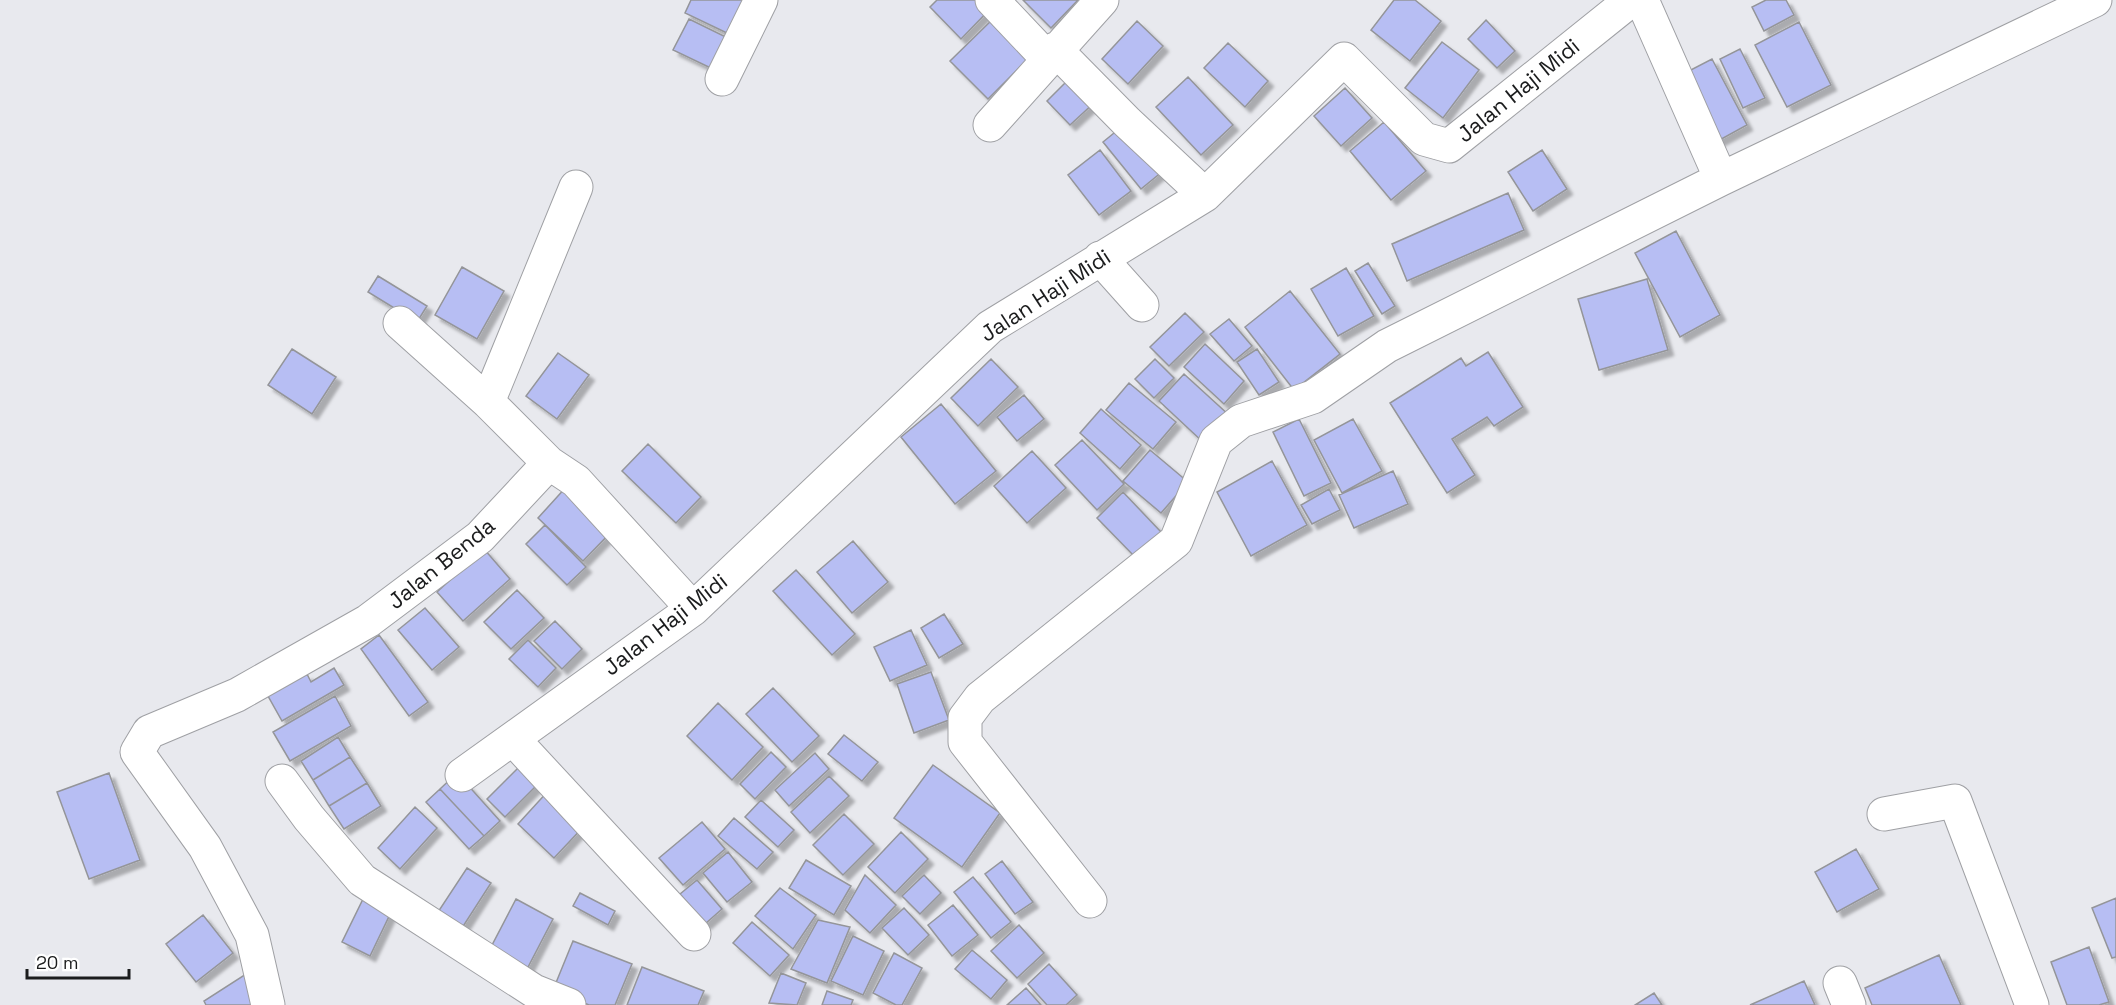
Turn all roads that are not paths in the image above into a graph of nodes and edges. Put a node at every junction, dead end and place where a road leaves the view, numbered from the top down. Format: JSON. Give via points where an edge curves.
{"nodes":[{"id":1,"x":761,"y":0,"type":"edge"},
{"id":2,"x":992,"y":0,"type":"edge"},
{"id":3,"x":1102,"y":0,"type":"edge"},
{"id":4,"x":1631,"y":0,"type":"edge"},
{"id":5,"x":1642,"y":0,"type":"edge"},
{"id":6,"x":2095,"y":0,"type":"edge"},
{"id":7,"x":1051,"y":54,"type":"junction"},
{"id":8,"x":722,"y":79,"type":"dead end"},
{"id":9,"x":990,"y":125,"type":"dead end"},
{"id":10,"x":1721,"y":179,"type":"junction"},
{"id":11,"x":576,"y":187,"type":"dead end"},
{"id":12,"x":1205,"y":195,"type":"junction"},
{"id":13,"x":1100,"y":258,"type":"junction"},
{"id":14,"x":1142,"y":305,"type":"dead end"},
{"id":15,"x":400,"y":323,"type":"dead end"},
{"id":16,"x":488,"y":402,"type":"junction"},
{"id":17,"x":549,"y":463,"type":"junction"},
{"id":18,"x":693,"y":609,"type":"junction"},
{"id":19,"x":513,"y":739,"type":"junction"},
{"id":20,"x":462,"y":775,"type":"dead end"},
{"id":21,"x":282,"y":781,"type":"dead end"},
{"id":22,"x":1884,"y":814,"type":"dead end"},
{"id":23,"x":1090,"y":901,"type":"dead end"},
{"id":24,"x":694,"y":934,"type":"dead end"},
{"id":25,"x":268,"y":1005,"type":"edge"},
{"id":26,"x":569,"y":1005,"type":"edge"},
{"id":27,"x":2032,"y":1005,"type":"edge"}],
"edges":[{"from":1,"to":8,"type":"street"},
{"from":2,"to":7,"type":"street"},
{"from":3,"to":7,"type":"street"},
{"from":4,"to":12,"type":"street","name":"Jalan Haji Midi","via":[[1449,146],[1424,139],[1344,59]]},
{"from":5,"to":10,"type":"street"},
{"from":6,"to":10,"type":"street"},
{"from":7,"to":9,"type":"street"},
{"from":7,"to":12,"type":"street"},
{"from":10,"to":23,"type":"street","via":[[1387,346],[1313,397],[1241,421],[1216,441],[1176,541],[980,698],[966,718],[965,742]]},
{"from":11,"to":16,"type":"street"},
{"from":12,"to":13,"type":"street","name":"Jalan Haji Midi"},
{"from":13,"to":14,"type":"street"},
{"from":13,"to":18,"type":"street","name":"Jalan Haji Midi","via":[[990,327]]},
{"from":15,"to":16,"type":"street"},
{"from":16,"to":17,"type":"street"},
{"from":17,"to":18,"type":"street","via":[[576,481]]},
{"from":17,"to":25,"type":"street","name":"Jalan Benda","via":[[480,537],[368,621],[237,695],[148,732],[137,752],[204,847],[252,935]]},
{"from":18,"to":19,"type":"street","name":"Jalan Haji Midi"},
{"from":19,"to":20,"type":"street","name":"Jalan Haji Midi"},
{"from":19,"to":24,"type":"street"},
{"from":21,"to":26,"type":"street","via":[[362,880],[534,991]]},
{"from":22,"to":27,"type":"street","via":[[1955,801]]}]}
